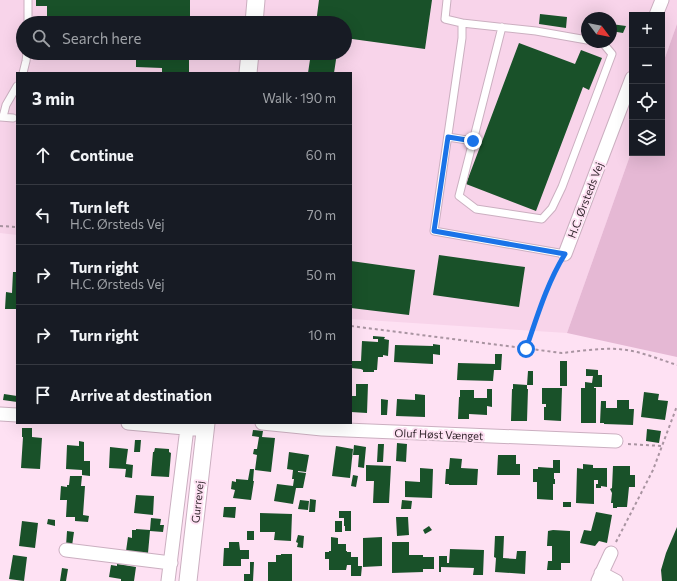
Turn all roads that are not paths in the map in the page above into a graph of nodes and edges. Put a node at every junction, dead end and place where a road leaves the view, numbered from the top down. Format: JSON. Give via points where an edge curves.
{"nodes":[{"id":1,"x":28,"y":0,"type":"edge"},
{"id":2,"x":256,"y":0,"type":"edge"},
{"id":3,"x":447,"y":0,"type":"edge"},
{"id":4,"x":662,"y":0,"type":"edge"},
{"id":5,"x":657,"y":12,"type":"edge"},
{"id":6,"x":28,"y":16,"type":"edge"},
{"id":7,"x":255,"y":16,"type":"edge"},
{"id":8,"x":462,"y":22,"type":"junction"},
{"id":9,"x":502,"y":27,"type":"junction"},
{"id":10,"x":581,"y":39,"type":"edge"},
{"id":11,"x":607,"y":48,"type":"edge"},
{"id":12,"x":26,"y":60,"type":"edge"},
{"id":13,"x":249,"y":60,"type":"edge"},
{"id":14,"x":22,"y":72,"type":"edge"},
{"id":15,"x":248,"y":72,"type":"edge"},
{"id":16,"x":630,"y":84,"type":"edge"},
{"id":17,"x":16,"y":88,"type":"edge"},
{"id":18,"x":2,"y":117,"type":"edge"},
{"id":19,"x":13,"y":118,"type":"dead end"},
{"id":20,"x":448,"y":137,"type":"junction"},
{"id":21,"x":473,"y":141,"type":"junction"},
{"id":22,"x":565,"y":254,"type":"joint"},
{"id":23,"x":0,"y":414,"type":"edge"},
{"id":24,"x":16,"y":415,"type":"edge"},
{"id":25,"x":140,"y":424,"type":"edge"},
{"id":26,"x":272,"y":424,"type":"edge"},
{"id":27,"x":206,"y":426,"type":"edge"},
{"id":28,"x":187,"y":428,"type":"junction"},
{"id":29,"x":621,"y":442,"type":"road end"},
{"id":30,"x":66,"y":550,"type":"dead end"},
{"id":31,"x":611,"y":553,"type":"road end"},
{"id":32,"x":171,"y":563,"type":"junction"},
{"id":33,"x":600,"y":577,"type":"edge"},
{"id":34,"x":168,"y":581,"type":"edge"},
{"id":35,"x":188,"y":581,"type":"edge"},
{"id":36,"x":616,"y":581,"type":"edge"}],
"edges":[{"from":1,"to":6,"type":"lane"},
{"from":2,"to":7,"type":"street"},
{"from":3,"to":8,"type":"lane","via":[[445,19]]},
{"from":4,"to":5,"type":"street"},
{"from":8,"to":9,"type":"lane"},
{"from":8,"to":20,"type":"lane"},
{"from":9,"to":10,"type":"lane"},
{"from":9,"to":21,"type":"lane"},
{"from":11,"to":21,"type":"lane","via":[[612,54],[562,187],[552,208],[542,219],[476,208],[459,196]]},
{"from":12,"to":14,"type":"lane"},
{"from":13,"to":15,"type":"street"},
{"from":16,"to":22,"type":"street","name":"H.C. Ørsteds Vej"},
{"from":17,"to":18,"type":"lane"},
{"from":18,"to":19,"type":"lane"},
{"from":20,"to":21,"type":"lane"},
{"from":20,"to":22,"type":"lane","via":[[434,231]]},
{"from":23,"to":24,"type":"street"},
{"from":25,"to":28,"type":"street"},
{"from":26,"to":29,"type":"street","name":"Oluf Høst Vænget","via":[[322,429]]},
{"from":27,"to":28,"type":"street"},
{"from":27,"to":35,"type":"street","name":"Gurrevej"},
{"from":28,"to":32,"type":"street","name":"Gurrevej"},
{"from":30,"to":32,"type":"street"},
{"from":31,"to":33,"type":"street"},
{"from":32,"to":34,"type":"street","name":"Gurrevej"},
{"from":33,"to":36,"type":"street"}]}
